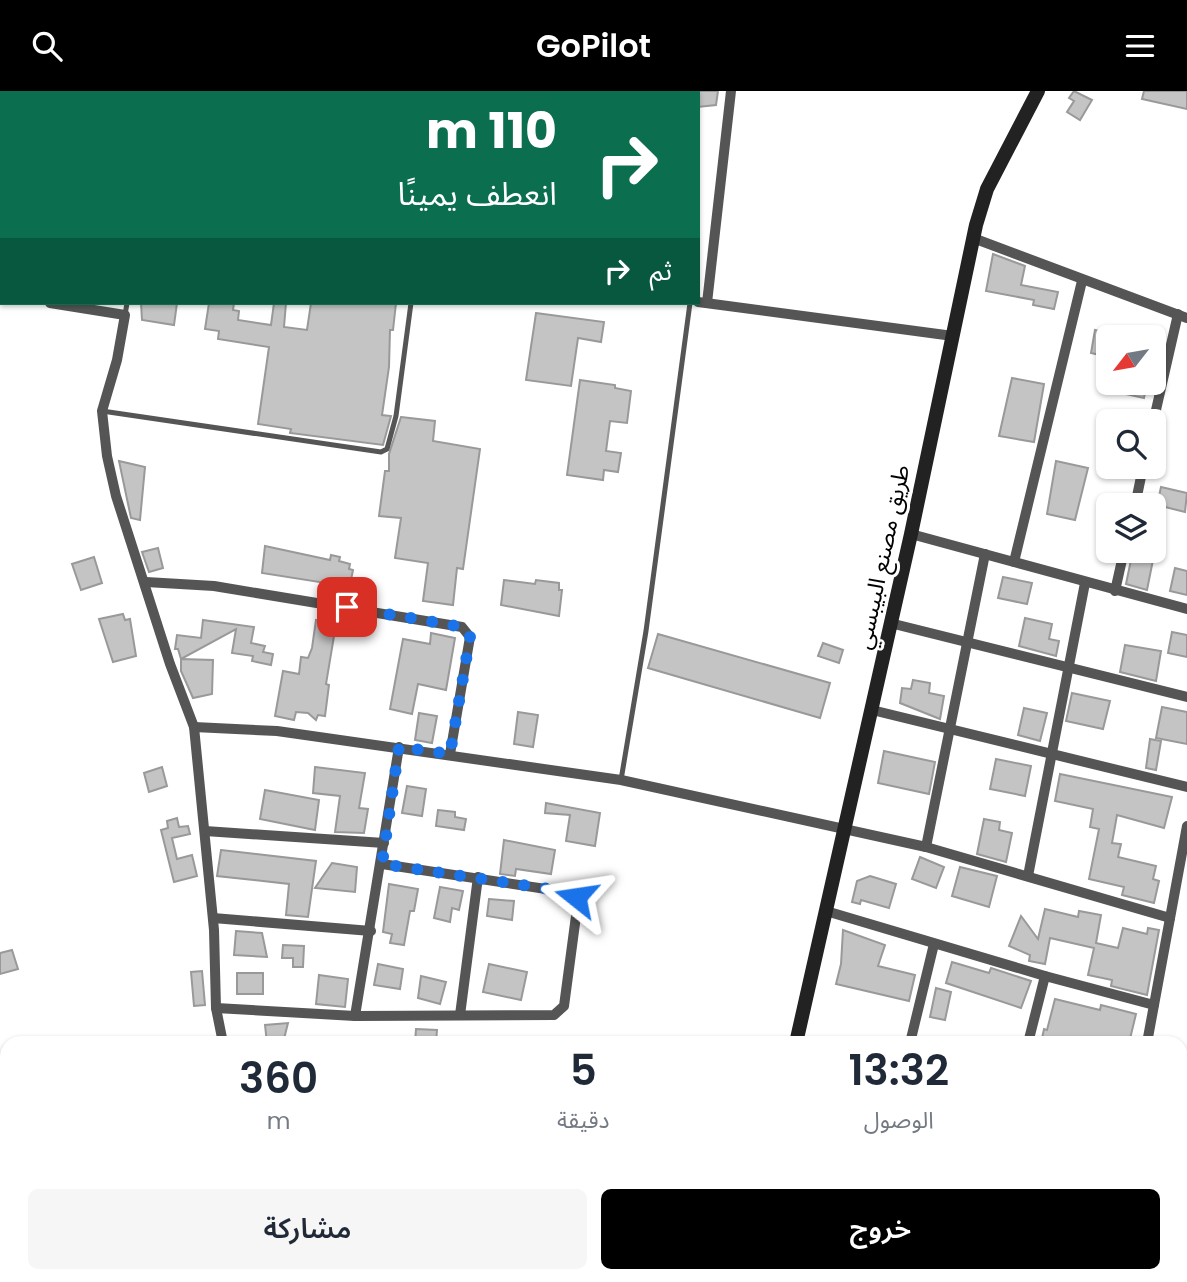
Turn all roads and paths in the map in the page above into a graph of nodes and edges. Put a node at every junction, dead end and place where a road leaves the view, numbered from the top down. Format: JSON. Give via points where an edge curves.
{"nodes":[{"id":1,"x":731,"y":91,"type":"edge"},
{"id":2,"x":1038,"y":91,"type":"edge"},
{"id":3,"x":973,"y":238,"type":"junction"},
{"id":4,"x":1082,"y":281,"type":"junction"},
{"id":5,"x":703,"y":302,"type":"edge"},
{"id":6,"x":62,"y":305,"type":"edge"},
{"id":7,"x":127,"y":305,"type":"edge"},
{"id":8,"x":411,"y":305,"type":"edge"},
{"id":9,"x":691,"y":305,"type":"edge"},
{"id":10,"x":125,"y":315,"type":"junction"},
{"id":11,"x":1182,"y":316,"type":"edge"},
{"id":12,"x":953,"y":336,"type":"junction"},
{"id":13,"x":1157,"y":409,"type":"edge"},
{"id":14,"x":102,"y":411,"type":"junction"},
{"id":15,"x":911,"y":534,"type":"junction"},
{"id":16,"x":985,"y":554,"type":"junction"},
{"id":17,"x":1014,"y":562,"type":"junction"},
{"id":18,"x":1121,"y":563,"type":"edge"},
{"id":19,"x":146,"y":582,"type":"junction"},
{"id":20,"x":1085,"y":583,"type":"junction"},
{"id":21,"x":1115,"y":591,"type":"junction"},
{"id":22,"x":1187,"y":608,"type":"edge"},
{"id":23,"x":890,"y":623,"type":"junction"},
{"id":24,"x":969,"y":641,"type":"junction"},
{"id":25,"x":1068,"y":669,"type":"junction"},
{"id":26,"x":1187,"y":697,"type":"edge"},
{"id":27,"x":872,"y":710,"type":"junction"},
{"id":28,"x":194,"y":727,"type":"junction"},
{"id":29,"x":952,"y":728,"type":"junction"},
{"id":30,"x":399,"y":747,"type":"junction"},
{"id":31,"x":1052,"y":752,"type":"junction"},
{"id":32,"x":450,"y":754,"type":"junction"},
{"id":33,"x":621,"y":780,"type":"junction"},
{"id":34,"x":1187,"y":787,"type":"edge"},
{"id":35,"x":1187,"y":826,"type":"edge"},
{"id":36,"x":846,"y":829,"type":"junction"},
{"id":37,"x":205,"y":831,"type":"junction"},
{"id":38,"x":384,"y":843,"type":"junction"},
{"id":39,"x":926,"y":847,"type":"junction"},
{"id":40,"x":382,"y":864,"type":"junction"},
{"id":41,"x":1028,"y":876,"type":"junction"},
{"id":42,"x":478,"y":877,"type":"junction"},
{"id":43,"x":826,"y":911,"type":"junction"},
{"id":44,"x":213,"y":918,"type":"junction"},
{"id":45,"x":1170,"y":918,"type":"junction"},
{"id":46,"x":371,"y":931,"type":"junction"},
{"id":47,"x":934,"y":944,"type":"junction"},
{"id":48,"x":1045,"y":976,"type":"junction"},
{"id":49,"x":1154,"y":1005,"type":"junction"},
{"id":50,"x":216,"y":1008,"type":"junction"},
{"id":51,"x":460,"y":1015,"type":"junction"},
{"id":52,"x":355,"y":1016,"type":"junction"},
{"id":53,"x":222,"y":1036,"type":"edge"},
{"id":54,"x":798,"y":1036,"type":"edge"},
{"id":55,"x":912,"y":1036,"type":"edge"},
{"id":56,"x":1030,"y":1036,"type":"edge"},
{"id":57,"x":1148,"y":1036,"type":"edge"}],
"edges":[{"from":1,"to":5,"type":"street"},
{"from":2,"to":3,"type":"main road","name":"طريق مصنع البيبسي","via":[[987,188]]},
{"from":3,"to":4,"type":"street"},
{"from":3,"to":12,"type":"main road","name":"طريق مصنع البيبسي"},
{"from":4,"to":11,"type":"street"},
{"from":4,"to":17,"type":"street"},
{"from":5,"to":12,"type":"street"},
{"from":6,"to":10,"type":"street"},
{"from":7,"to":10,"type":"lane"},
{"from":8,"to":14,"type":"lane","via":[[396,417],[387,449],[381,452]]},
{"from":9,"to":33,"type":"lane"},
{"from":10,"to":14,"type":"street"},
{"from":11,"to":13,"type":"street"},
{"from":12,"to":15,"type":"main road","name":"طريق مصنع البيبسي"},
{"from":14,"to":19,"type":"street","via":[[116,496]]},
{"from":15,"to":16,"type":"street"},
{"from":15,"to":23,"type":"main road","name":"طريق مصنع البيبسي"},
{"from":16,"to":17,"type":"street"},
{"from":16,"to":24,"type":"street"},
{"from":17,"to":20,"type":"street"},
{"from":18,"to":21,"type":"street"},
{"from":19,"to":28,"type":"street"},
{"from":19,"to":32,"type":"street","via":[[214,586],[462,627],[470,637]]},
{"from":20,"to":21,"type":"street"},
{"from":20,"to":25,"type":"street"},
{"from":21,"to":22,"type":"street"},
{"from":23,"to":24,"type":"street"},
{"from":23,"to":27,"type":"main road","name":"طريق مصنع البيبسي"},
{"from":24,"to":25,"type":"street"},
{"from":24,"to":29,"type":"street"},
{"from":25,"to":26,"type":"street"},
{"from":25,"to":31,"type":"street"},
{"from":27,"to":29,"type":"street"},
{"from":27,"to":36,"type":"main road","name":"طريق مصنع البيبسي"},
{"from":28,"to":30,"type":"street","via":[[277,731]]},
{"from":28,"to":37,"type":"street"},
{"from":29,"to":31,"type":"street"},
{"from":29,"to":39,"type":"street"},
{"from":30,"to":32,"type":"street"},
{"from":30,"to":38,"type":"street"},
{"from":31,"to":34,"type":"street"},
{"from":31,"to":41,"type":"street"},
{"from":32,"to":33,"type":"street"},
{"from":33,"to":36,"type":"street"},
{"from":35,"to":45,"type":"street"},
{"from":36,"to":39,"type":"street"},
{"from":36,"to":43,"type":"main road","name":"طريق مصنع البيبسي"},
{"from":37,"to":38,"type":"street"},
{"from":37,"to":44,"type":"street"},
{"from":38,"to":40,"type":"street"},
{"from":39,"to":41,"type":"street"},
{"from":40,"to":42,"type":"street"},
{"from":40,"to":46,"type":"street"},
{"from":41,"to":45,"type":"street"},
{"from":42,"to":51,"type":"street"},
{"from":42,"to":51,"type":"street","via":[[572,893],[578,901],[572,958],[564,1006],[554,1015]]},
{"from":43,"to":47,"type":"street"},
{"from":43,"to":54,"type":"main road","name":"طريق مصنع البيبسي"},
{"from":44,"to":46,"type":"street"},
{"from":44,"to":50,"type":"street"},
{"from":45,"to":49,"type":"street"},
{"from":46,"to":52,"type":"street"},
{"from":47,"to":48,"type":"street"},
{"from":47,"to":55,"type":"street"},
{"from":48,"to":49,"type":"street"},
{"from":48,"to":56,"type":"street"},
{"from":49,"to":57,"type":"street"},
{"from":50,"to":52,"type":"street"},
{"from":50,"to":53,"type":"street"},
{"from":51,"to":52,"type":"street"}]}
